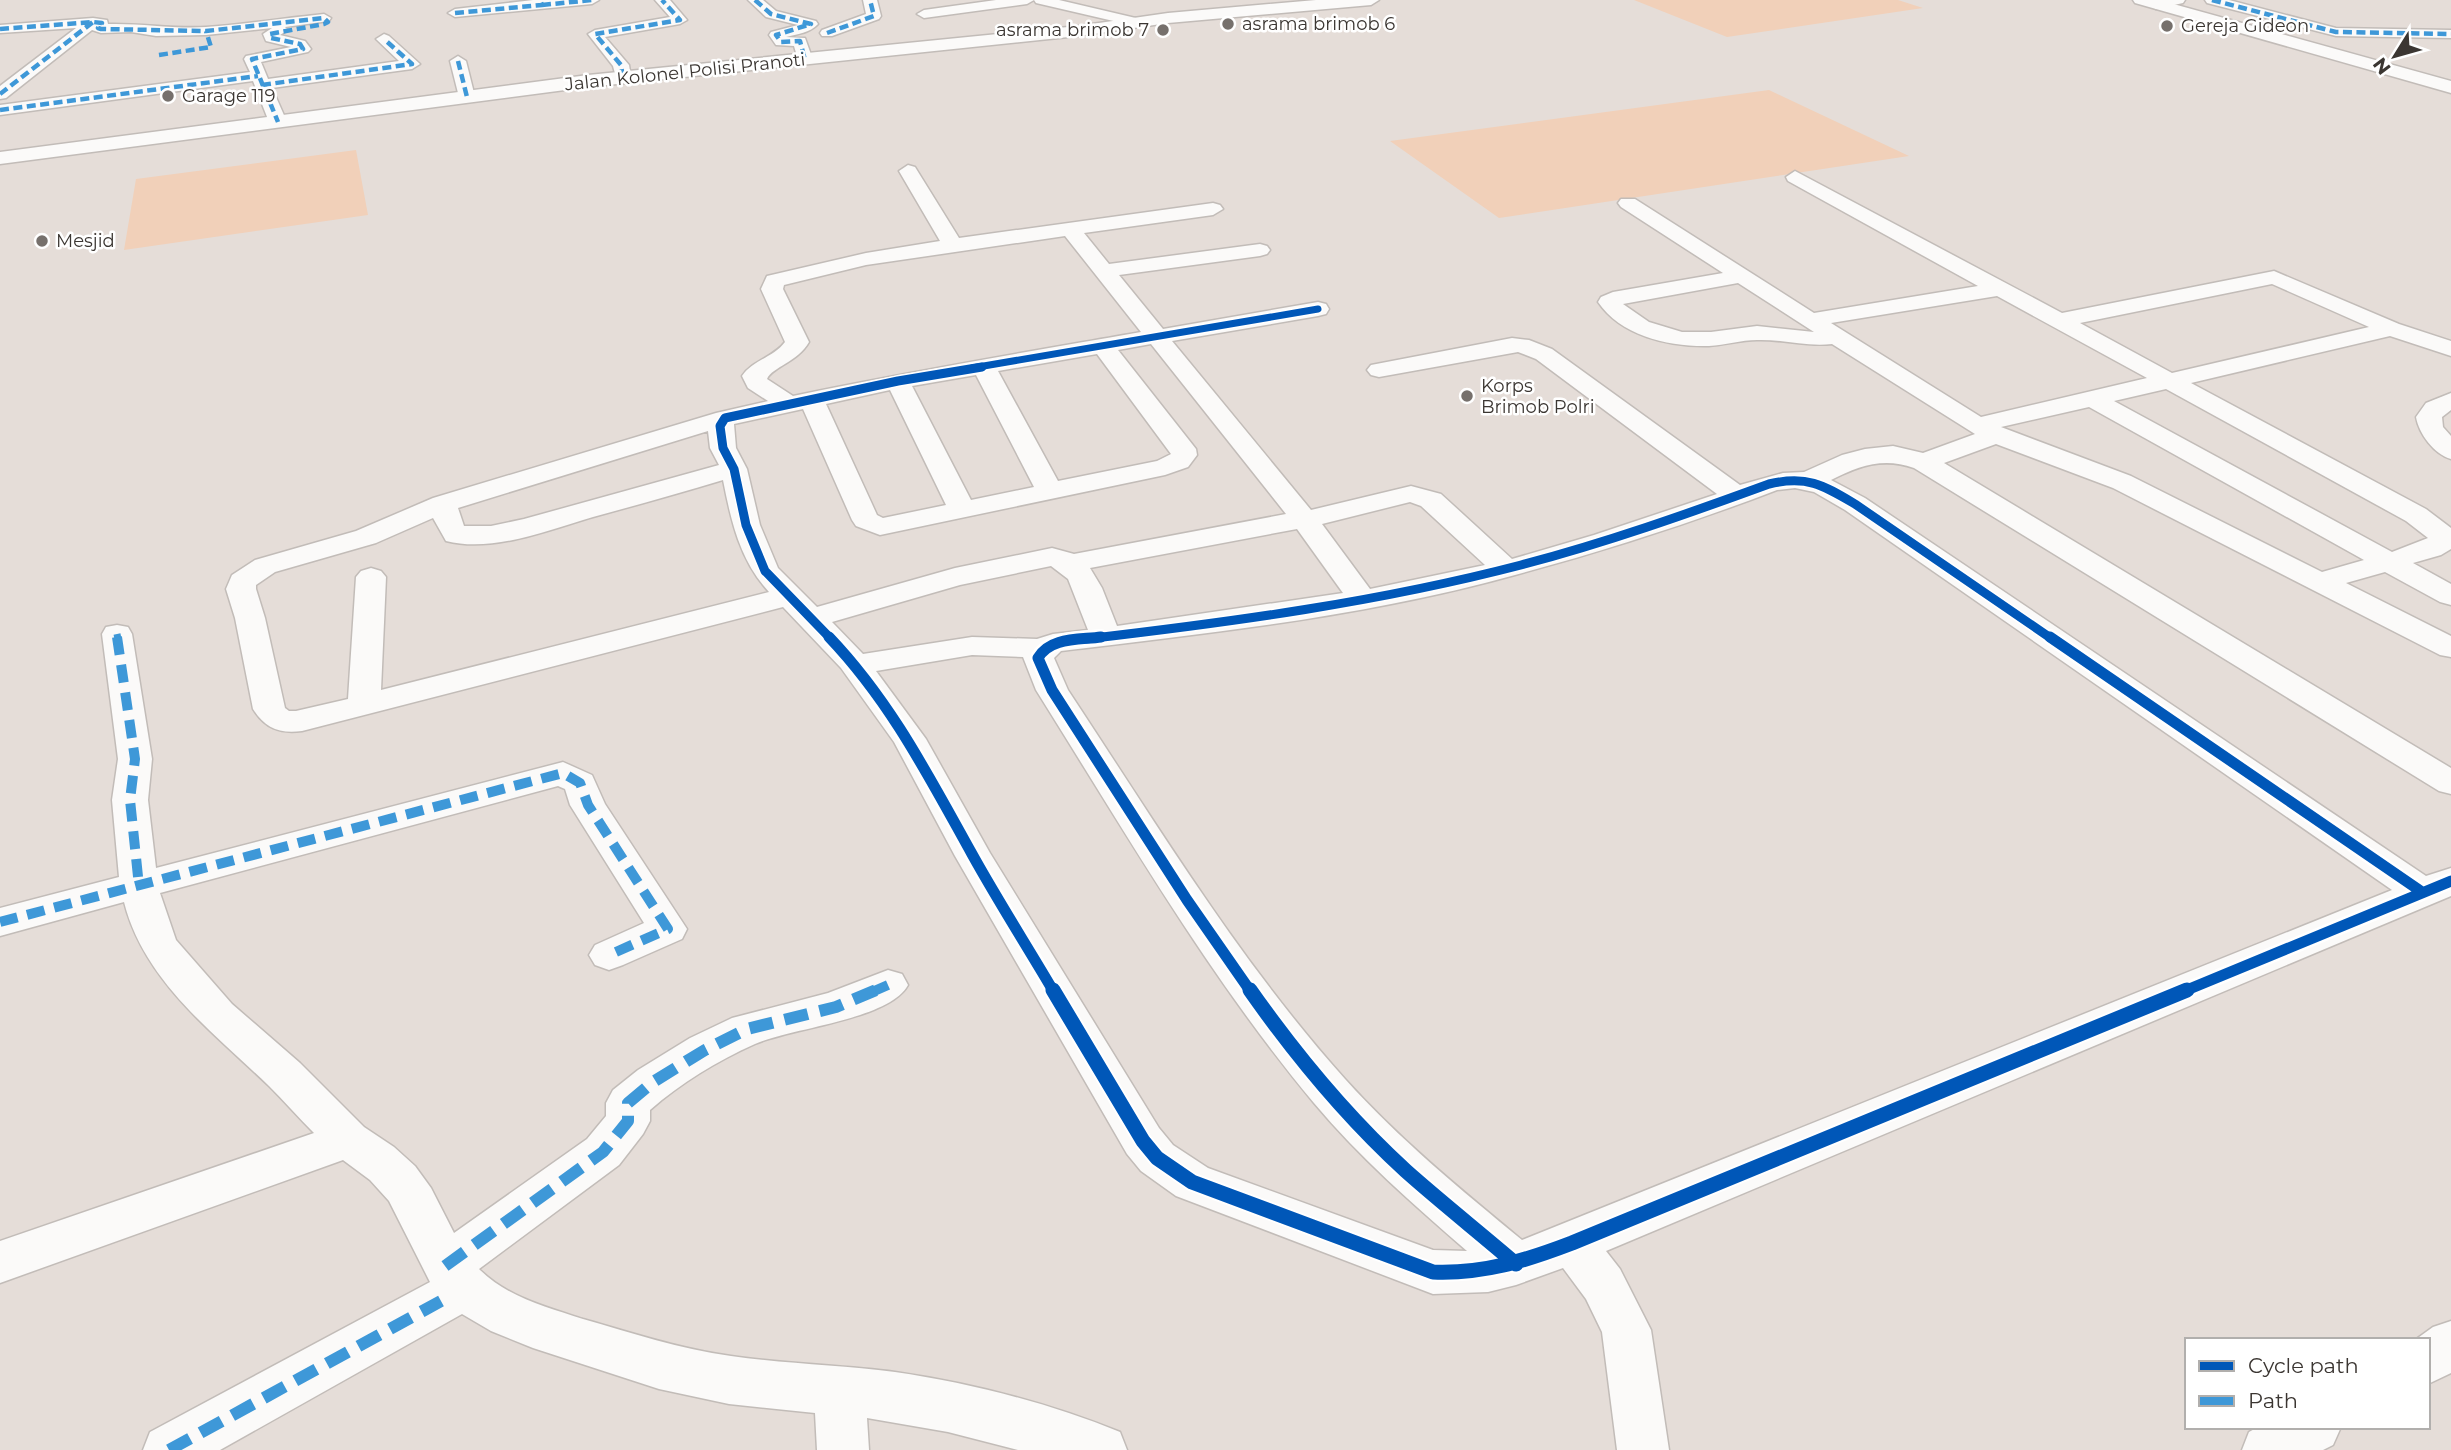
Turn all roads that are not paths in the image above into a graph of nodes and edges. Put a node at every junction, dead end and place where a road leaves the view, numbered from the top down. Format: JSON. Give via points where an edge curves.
{"nodes":[{"id":1,"x":310,"y":0,"type":"edge"},
{"id":2,"x":592,"y":0,"type":"edge"},
{"id":3,"x":662,"y":0,"type":"edge"},
{"id":4,"x":755,"y":0,"type":"edge"},
{"id":5,"x":870,"y":0,"type":"edge"},
{"id":6,"x":1027,"y":0,"type":"edge"},
{"id":7,"x":1041,"y":0,"type":"edge"},
{"id":8,"x":1371,"y":0,"type":"edge"},
{"id":9,"x":2177,"y":0,"type":"edge"},
{"id":10,"x":2212,"y":0,"type":"edge"},
{"id":11,"x":1319,"y":2,"type":"edge"},
{"id":12,"x":2149,"y":2,"type":"edge"},
{"id":13,"x":541,"y":3,"type":"edge"},
{"id":14,"x":455,"y":13,"type":"dead end"},
{"id":15,"x":924,"y":15,"type":"dead end"},
{"id":16,"x":324,"y":18,"type":"junction"},
{"id":17,"x":93,"y":22,"type":"junction"},
{"id":18,"x":1135,"y":22,"type":"junction"},
{"id":19,"x":0,"y":29,"type":"edge"},
{"id":20,"x":206,"y":31,"type":"junction"},
{"id":21,"x":827,"y":33,"type":"dead end"},
{"id":22,"x":2451,"y":34,"type":"edge"},
{"id":23,"x":384,"y":39,"type":"dead end"},
{"id":24,"x":159,"y":55,"type":"dead end"},
{"id":25,"x":805,"y":60,"type":"junction"},
{"id":26,"x":458,"y":61,"type":"dead end"},
{"id":27,"x":623,"y":78,"type":"junction"},
{"id":28,"x":260,"y":81,"type":"junction"},
{"id":29,"x":2451,"y":87,"type":"edge"},
{"id":30,"x":0,"y":94,"type":"edge"},
{"id":31,"x":467,"y":97,"type":"junction"},
{"id":32,"x":0,"y":110,"type":"edge"},
{"id":33,"x":278,"y":122,"type":"junction"},
{"id":34,"x":0,"y":158,"type":"edge"},
{"id":35,"x":908,"y":171,"type":"dead end"},
{"id":36,"x":1795,"y":177,"type":"dead end"},
{"id":37,"x":1628,"y":203,"type":"dead end"},
{"id":38,"x":1213,"y":209,"type":"dead end"},
{"id":39,"x":1070,"y":229,"type":"junction"},
{"id":40,"x":952,"y":244,"type":"junction"},
{"id":41,"x":1260,"y":250,"type":"dead end"},
{"id":42,"x":1104,"y":271,"type":"junction"},
{"id":43,"x":1742,"y":276,"type":"junction"},
{"id":44,"x":1997,"y":289,"type":"junction"},
{"id":45,"x":1318,"y":309,"type":"dead end"},
{"id":46,"x":1810,"y":320,"type":"junction"},
{"id":47,"x":2057,"y":321,"type":"junction"},
{"id":48,"x":2391,"y":329,"type":"junction"},
{"id":49,"x":1157,"y":336,"type":"junction"},
{"id":50,"x":1835,"y":337,"type":"junction"},
{"id":51,"x":1101,"y":344,"type":"junction"},
{"id":52,"x":2451,"y":349,"type":"edge"},
{"id":53,"x":983,"y":366,"type":"junction"},
{"id":54,"x":1379,"y":370,"type":"dead end"},
{"id":55,"x":898,"y":381,"type":"junction"},
{"id":56,"x":2166,"y":381,"type":"junction"},
{"id":57,"x":799,"y":400,"type":"junction"},
{"id":58,"x":2095,"y":400,"type":"junction"},
{"id":59,"x":2451,"y":400,"type":"edge"},
{"id":60,"x":725,"y":418,"type":"junction"},
{"id":61,"x":1987,"y":430,"type":"junction"},
{"id":62,"x":2451,"y":451,"type":"edge"},
{"id":63,"x":1923,"y":462,"type":"junction"},
{"id":64,"x":734,"y":469,"type":"junction"},
{"id":65,"x":1809,"y":480,"type":"junction"},
{"id":66,"x":1049,"y":490,"type":"junction"},
{"id":67,"x":1737,"y":496,"type":"junction"},
{"id":68,"x":443,"y":504,"type":"junction"},
{"id":69,"x":962,"y":509,"type":"junction"},
{"id":70,"x":1304,"y":519,"type":"junction"},
{"id":71,"x":2386,"y":562,"type":"junction"},
{"id":72,"x":1072,"y":563,"type":"junction"},
{"id":73,"x":1506,"y":569,"type":"junction"},
{"id":74,"x":371,"y":577,"type":"dead end"},
{"id":75,"x":2319,"y":582,"type":"junction"},
{"id":76,"x":2451,"y":597,"type":"edge"},
{"id":77,"x":1362,"y":599,"type":"junction"},
{"id":78,"x":802,"y":607,"type":"junction"},
{"id":79,"x":117,"y":634,"type":"dead end"},
{"id":80,"x":1106,"y":637,"type":"junction"},
{"id":81,"x":2451,"y":648,"type":"edge"},
{"id":82,"x":1043,"y":649,"type":"junction"},
{"id":83,"x":855,"y":665,"type":"junction"},
{"id":84,"x":364,"y":705,"type":"junction"},
{"id":85,"x":2451,"y":783,"type":"edge"},
{"id":86,"x":139,"y":886,"type":"junction"},
{"id":87,"x":2436,"y":886,"type":"edge"},
{"id":88,"x":0,"y":922,"type":"edge"},
{"id":89,"x":608,"y":955,"type":"dead end"},
{"id":90,"x":888,"y":985,"type":"dead end"},
{"id":91,"x":348,"y":1140,"type":"junction"},
{"id":92,"x":1572,"y":1243,"type":"junction"},
{"id":93,"x":0,"y":1262,"type":"edge"},
{"id":94,"x":1516,"y":1264,"type":"junction"},
{"id":95,"x":455,"y":1277,"type":"junction"},
{"id":96,"x":2451,"y":1344,"type":"edge"},
{"id":97,"x":2430,"y":1359,"type":"edge"},
{"id":98,"x":840,"y":1391,"type":"junction"},
{"id":99,"x":2311,"y":1429,"type":"edge"},
{"id":100,"x":169,"y":1450,"type":"edge"},
{"id":101,"x":843,"y":1450,"type":"edge"},
{"id":102,"x":1101,"y":1450,"type":"edge"},
{"id":103,"x":1643,"y":1450,"type":"edge"},
{"id":104,"x":2268,"y":1450,"type":"edge"}],
"edges":[{"from":1,"to":16,"type":"street"},
{"from":2,"to":13,"type":"street"},
{"from":3,"to":27,"type":"street","via":[[680,20],[595,34],[621,65]]},
{"from":4,"to":25,"type":"street","via":[[771,14],[811,24],[776,35],[780,42],[800,41]]},
{"from":5,"to":21,"type":"street","via":[[874,16]]},
{"from":6,"to":15,"type":"street"},
{"from":7,"to":18,"type":"street"},
{"from":8,"to":11,"type":"street","name":"Jalan Kolonel Polisi Pranoti"},
{"from":9,"to":12,"type":"street"},
{"from":10,"to":22,"type":"street","via":[[2336,32]]},
{"from":11,"to":18,"type":"street","name":"Jalan Kolonel Polisi Pranoti"},
{"from":12,"to":29,"type":"street"},
{"from":13,"to":14,"type":"street"},
{"from":16,"to":20,"type":"street"},
{"from":16,"to":28,"type":"street","via":[[328,22],[324,24],[270,34],[277,41],[304,47],[253,58]]},
{"from":17,"to":19,"type":"street"},
{"from":17,"to":20,"type":"street","via":[[102,23],[101,29]]},
{"from":17,"to":30,"type":"street"},
{"from":18,"to":25,"type":"street","name":"Jalan Kolonel Polisi Pranoti"},
{"from":20,"to":24,"type":"street","via":[[211,47]]},
{"from":23,"to":28,"type":"street","via":[[412,64]]},
{"from":25,"to":27,"type":"street","name":"Jalan Kolonel Polisi Pranoti"},
{"from":26,"to":31,"type":"street"},
{"from":27,"to":31,"type":"street","name":"Jalan Kolonel Polisi Pranoti"},
{"from":28,"to":32,"type":"street","via":[[58,99]]},
{"from":28,"to":33,"type":"street"},
{"from":31,"to":33,"type":"street","name":"Jalan Kolonel Polisi Pranoti"},
{"from":33,"to":34,"type":"street","name":"Jalan Kolonel Polisi Pranoti"},
{"from":35,"to":40,"type":"street"},
{"from":36,"to":44,"type":"street"},
{"from":37,"to":43,"type":"street"},
{"from":38,"to":39,"type":"street"},
{"from":39,"to":40,"type":"street"},
{"from":39,"to":42,"type":"street"},
{"from":40,"to":57,"type":"street","via":[[866,259],[783,278],[772,285],[797,342],[789,353],[754,376],[757,383]]},
{"from":41,"to":42,"type":"street"},
{"from":42,"to":49,"type":"street"},
{"from":43,"to":46,"type":"street"},
{"from":43,"to":50,"type":"street","via":[[1621,297],[1610,305],[1641,327],[1681,339],[1757,333]]},
{"from":44,"to":46,"type":"street"},
{"from":44,"to":47,"type":"street"},
{"from":45,"to":49,"type":"street"},
{"from":46,"to":50,"type":"street"},
{"from":47,"to":48,"type":"street","via":[[2274,277]]},
{"from":47,"to":56,"type":"street"},
{"from":48,"to":52,"type":"street"},
{"from":48,"to":56,"type":"street"},
{"from":49,"to":51,"type":"street"},
{"from":49,"to":70,"type":"street"},
{"from":50,"to":61,"type":"street"},
{"from":51,"to":53,"type":"street"},
{"from":51,"to":66,"type":"street","via":[[1184,455],[1164,467]]},
{"from":53,"to":55,"type":"street"},
{"from":53,"to":66,"type":"street"},
{"from":54,"to":67,"type":"street","via":[[1512,345],[1531,348]]},
{"from":55,"to":57,"type":"street"},
{"from":55,"to":69,"type":"street"},
{"from":56,"to":58,"type":"street"},
{"from":56,"to":71,"type":"street","via":[[2416,515],[2442,536],[2442,542],[2431,549]]},
{"from":57,"to":60,"type":"street"},
{"from":57,"to":69,"type":"street","via":[[873,525],[890,526]]},
{"from":58,"to":61,"type":"street"},
{"from":58,"to":71,"type":"street"},
{"from":59,"to":62,"type":"street","via":[[2429,417],[2431,429]]},
{"from":60,"to":64,"type":"street","via":[[720,426],[722,440]]},
{"from":60,"to":68,"type":"street"},
{"from":61,"to":63,"type":"street"},
{"from":61,"to":75,"type":"street","via":[[2122,482]]},
{"from":63,"to":65,"type":"street","via":[[1894,452],[1878,453]]},
{"from":63,"to":85,"type":"street"},
{"from":64,"to":68,"type":"street","via":[[565,518],[491,534],[456,535]]},
{"from":64,"to":78,"type":"street","via":[[746,525],[765,571]]},
{"from":65,"to":67,"type":"street","via":[[1784,480]]},
{"from":65,"to":87,"type":"street","via":[[1855,505]]},
{"from":66,"to":69,"type":"street"},
{"from":67,"to":73,"type":"street"},
{"from":68,"to":84,"type":"street","via":[[366,537],[265,566],[242,581],[274,718],[285,723]]},
{"from":70,"to":72,"type":"street"},
{"from":70,"to":73,"type":"street","via":[[1420,494]]},
{"from":70,"to":77,"type":"street"},
{"from":71,"to":75,"type":"street"},
{"from":71,"to":76,"type":"street"},
{"from":72,"to":78,"type":"street","via":[[1063,558],[1039,558]]},
{"from":72,"to":80,"type":"street"},
{"from":73,"to":77,"type":"street"},
{"from":74,"to":84,"type":"street"},
{"from":75,"to":81,"type":"street"},
{"from":77,"to":80,"type":"street"},
{"from":78,"to":83,"type":"street"},
{"from":78,"to":84,"type":"street"},
{"from":79,"to":86,"type":"street","via":[[135,759],[130,800]]},
{"from":80,"to":82,"type":"street","via":[[1054,643]]},
{"from":82,"to":83,"type":"street","via":[[972,646]]},
{"from":82,"to":94,"type":"street","via":[[1038,657],[1052,690],[1274,1024],[1331,1093],[1405,1170]]},
{"from":83,"to":94,"type":"street","via":[[909,739],[973,856],[1157,1158],[1192,1182],[1433,1272],[1461,1275]]},
{"from":86,"to":88,"type":"street"},
{"from":86,"to":89,"type":"street","via":[[563,773],[580,782],[588,805],[668,929]]},
{"from":86,"to":91,"type":"street","via":[[160,948],[218,1015]]},
{"from":87,"to":92,"type":"street"},
{"from":90,"to":95,"type":"street","via":[[836,1007],[747,1029],[653,1082],[628,1103],[628,1121],[603,1152]]},
{"from":91,"to":93,"type":"street"},
{"from":91,"to":95,"type":"street","via":[[376,1158],[406,1188]]},
{"from":92,"to":94,"type":"street"},
{"from":92,"to":103,"type":"street","via":[[1603,1284],[1626,1330]]},
{"from":95,"to":98,"type":"street","via":[[485,1303],[553,1332],[656,1366],[708,1377]]},
{"from":95,"to":100,"type":"street"},
{"from":96,"to":97,"type":"street"},
{"from":98,"to":101,"type":"street"},
{"from":98,"to":102,"type":"street","via":[[979,1412]]},
{"from":99,"to":104,"type":"street"}]}
